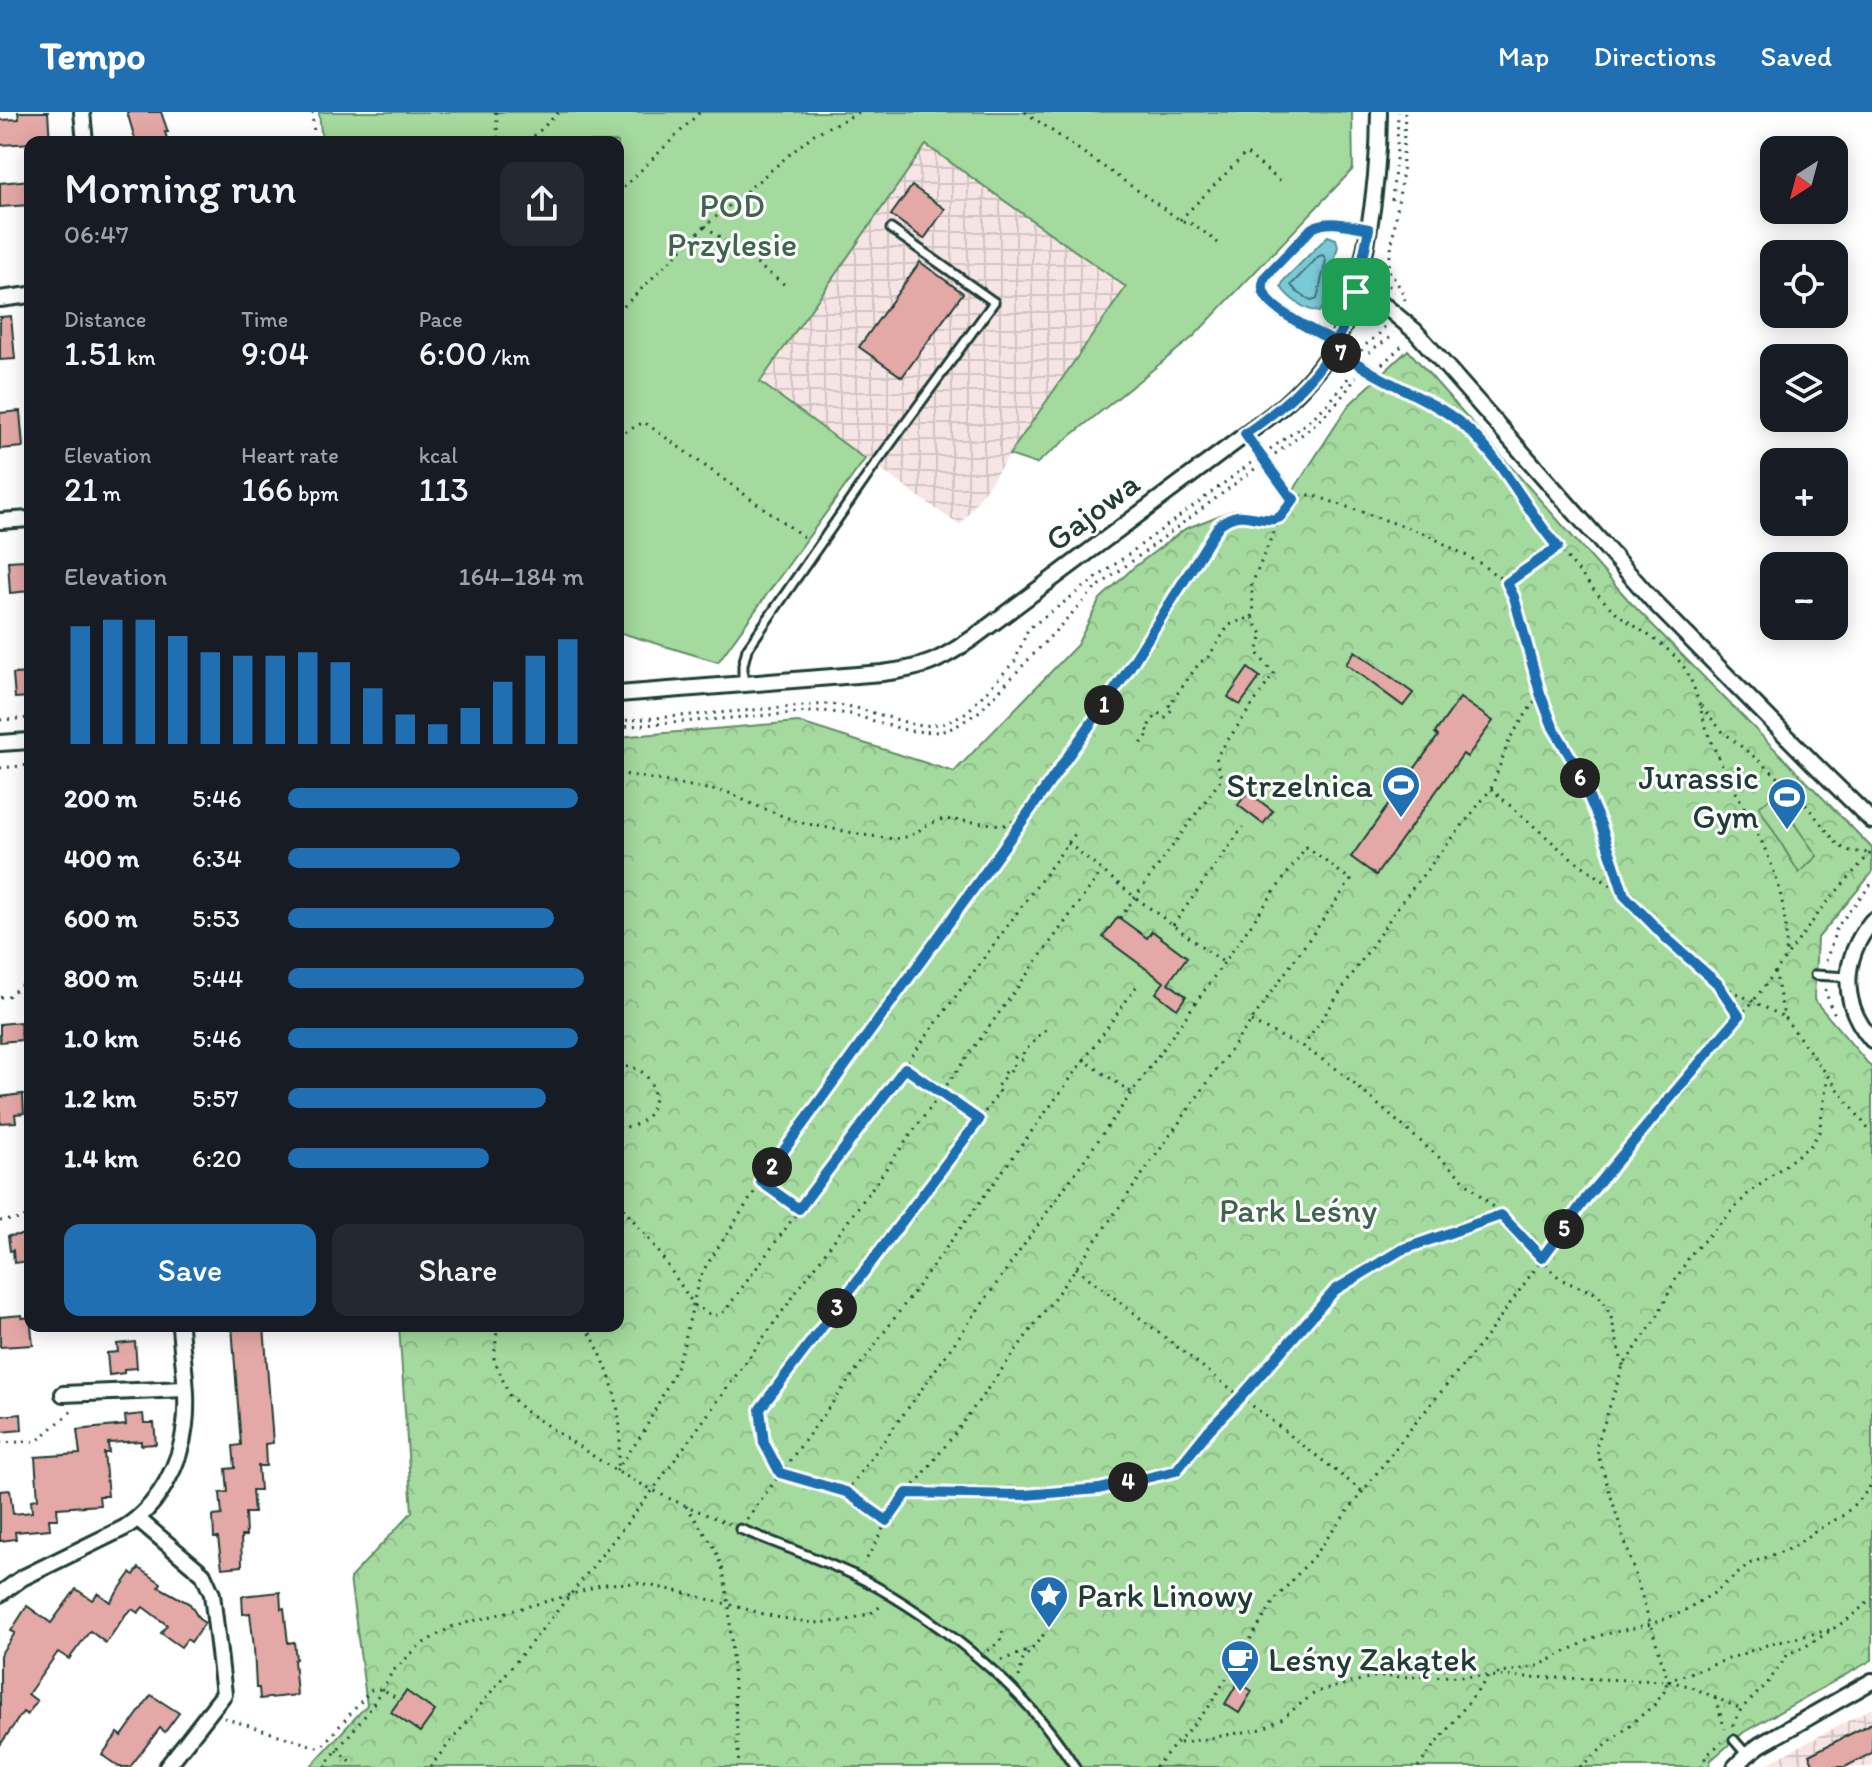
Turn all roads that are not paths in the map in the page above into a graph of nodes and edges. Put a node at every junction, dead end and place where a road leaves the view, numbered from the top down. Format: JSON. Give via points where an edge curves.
{"nodes":[{"id":1,"x":82,"y":112,"type":"edge"},
{"id":2,"x":1379,"y":112,"type":"edge"},
{"id":3,"x":84,"y":136,"type":"edge"},
{"id":4,"x":891,"y":229,"type":"dead end"},
{"id":5,"x":1369,"y":229,"type":"junction"},
{"id":6,"x":1356,"y":292,"type":"junction"},
{"id":7,"x":24,"y":296,"type":"edge"},
{"id":8,"x":0,"y":299,"type":"edge"},
{"id":9,"x":1334,"y":345,"type":"junction"},
{"id":10,"x":1376,"y":374,"type":"road end"},
{"id":11,"x":1245,"y":434,"type":"junction"},
{"id":12,"x":1292,"y":497,"type":"road end"},
{"id":13,"x":24,"y":519,"type":"edge"},
{"id":14,"x":0,"y":521,"type":"edge"},
{"id":15,"x":743,"y":684,"type":"junction"},
{"id":16,"x":624,"y":694,"type":"edge"},
{"id":17,"x":24,"y":741,"type":"edge"},
{"id":18,"x":0,"y":743,"type":"edge"},
{"id":19,"x":1872,"y":821,"type":"edge"},
{"id":20,"x":1872,"y":921,"type":"edge"},
{"id":21,"x":1815,"y":975,"type":"dead end"},
{"id":22,"x":1848,"y":977,"type":"junction"},
{"id":23,"x":1872,"y":1040,"type":"edge"},
{"id":24,"x":180,"y":1332,"type":"edge"},
{"id":25,"x":185,"y":1389,"type":"junction"},
{"id":26,"x":63,"y":1394,"type":"dead end"},
{"id":27,"x":138,"y":1519,"type":"junction"},
{"id":28,"x":740,"y":1529,"type":"road end"},
{"id":29,"x":0,"y":1594,"type":"edge"},
{"id":30,"x":1872,"y":1681,"type":"edge"},
{"id":31,"x":1731,"y":1738,"type":"road end"},
{"id":32,"x":1747,"y":1755,"type":"junction"},
{"id":33,"x":167,"y":1767,"type":"edge"},
{"id":34,"x":1075,"y":1767,"type":"edge"},
{"id":35,"x":1735,"y":1767,"type":"edge"}],
"edges":[{"from":1,"to":3,"type":"street"},
{"from":2,"to":5,"type":"street","name":"Gajowa","via":[[1378,172]]},
{"from":4,"to":15,"type":"lane","via":[[994,302],[747,649]]},
{"from":5,"to":6,"type":"street","name":"Gajowa"},
{"from":5,"to":9,"type":"lane","via":[[1321,223],[1263,284],[1275,307]]},
{"from":6,"to":9,"type":"street","name":"Gajowa"},
{"from":6,"to":19,"type":"street","via":[[1415,331],[1661,609]]},
{"from":7,"to":8,"type":"street"},
{"from":9,"to":10,"type":"lane"},
{"from":9,"to":11,"type":"street","name":"Gajowa","via":[[1295,396]]},
{"from":11,"to":12,"type":"lane"},
{"from":11,"to":15,"type":"street","name":"Gajowa","via":[[973,638],[932,663],[882,673]]},
{"from":13,"to":14,"type":"street"},
{"from":15,"to":16,"type":"street","name":"Gajowa"},
{"from":17,"to":18,"type":"street"},
{"from":20,"to":22,"type":"street","via":[[1854,949]]},
{"from":21,"to":22,"type":"lane"},
{"from":22,"to":23,"type":"street","via":[[1850,1001]]},
{"from":24,"to":25,"type":"street"},
{"from":25,"to":26,"type":"street"},
{"from":25,"to":27,"type":"street","via":[[179,1451],[156,1499]]},
{"from":27,"to":29,"type":"street"},
{"from":27,"to":33,"type":"street","via":[[203,1574],[212,1594],[224,1694]]},
{"from":28,"to":34,"type":"lane","via":[[857,1576],[942,1628],[1019,1696]]},
{"from":30,"to":32,"type":"street"},
{"from":31,"to":32,"type":"lane"},
{"from":32,"to":35,"type":"street"}]}
